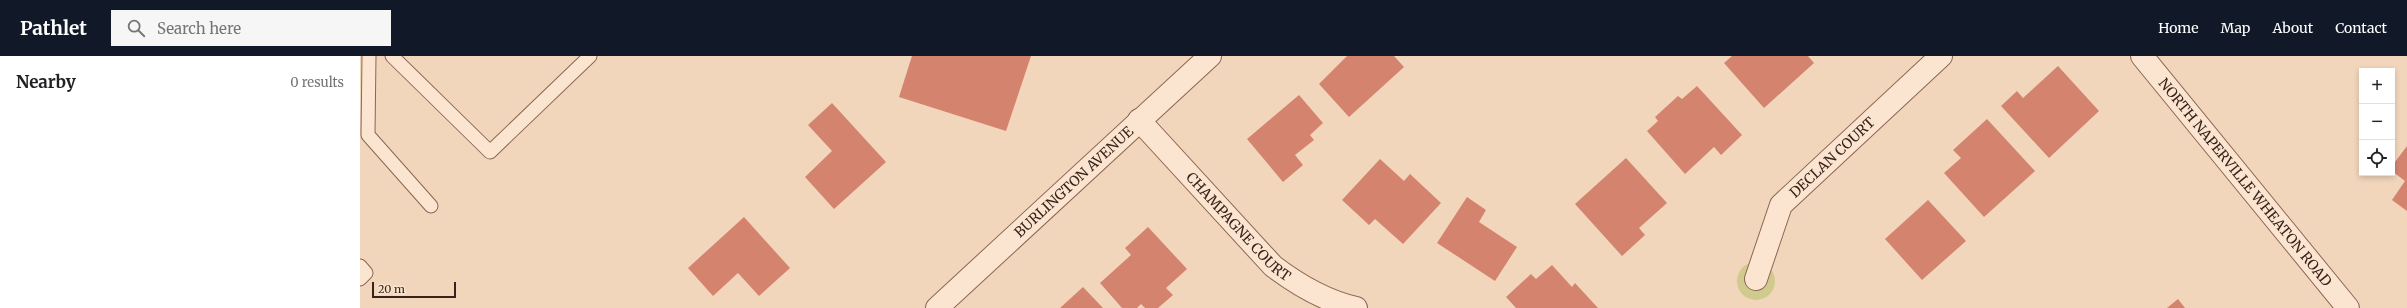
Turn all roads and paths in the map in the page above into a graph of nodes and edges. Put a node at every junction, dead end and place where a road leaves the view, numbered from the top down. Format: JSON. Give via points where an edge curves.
{"nodes":[{"id":1,"x":369,"y":56,"type":"edge"},
{"id":2,"x":392,"y":56,"type":"edge"},
{"id":3,"x":590,"y":56,"type":"edge"},
{"id":4,"x":1210,"y":56,"type":"edge"},
{"id":5,"x":1941,"y":56,"type":"edge"},
{"id":6,"x":2142,"y":56,"type":"edge"},
{"id":7,"x":1139,"y":120,"type":"junction"},
{"id":8,"x":431,"y":206,"type":"dead end"},
{"id":9,"x":360,"y":266,"type":"edge"},
{"id":10,"x":360,"y":278,"type":"edge"},
{"id":11,"x":1756,"y":279,"type":"dead end"},
{"id":12,"x":937,"y":308,"type":"edge"},
{"id":13,"x":1356,"y":308,"type":"edge"},
{"id":14,"x":2348,"y":308,"type":"edge"}],
"edges":[{"from":1,"to":8,"type":"lane","via":[[368,135]]},
{"from":2,"to":3,"type":"lane","via":[[490,152]]},
{"from":4,"to":7,"type":"street","name":"BURLINGTON AVENUE"},
{"from":5,"to":11,"type":"street","name":"DECLAN COURT","via":[[1781,205]]},
{"from":6,"to":14,"type":"street","name":"NORTH NAPERVILLE WHEATON ROAD"},
{"from":7,"to":12,"type":"street","name":"BURLINGTON AVENUE"},
{"from":7,"to":13,"type":"street","name":"CHAMPAGNE COURT","via":[[1273,266],[1313,292]]},
{"from":9,"to":10,"type":"lane","via":[[366,273]]}]}
